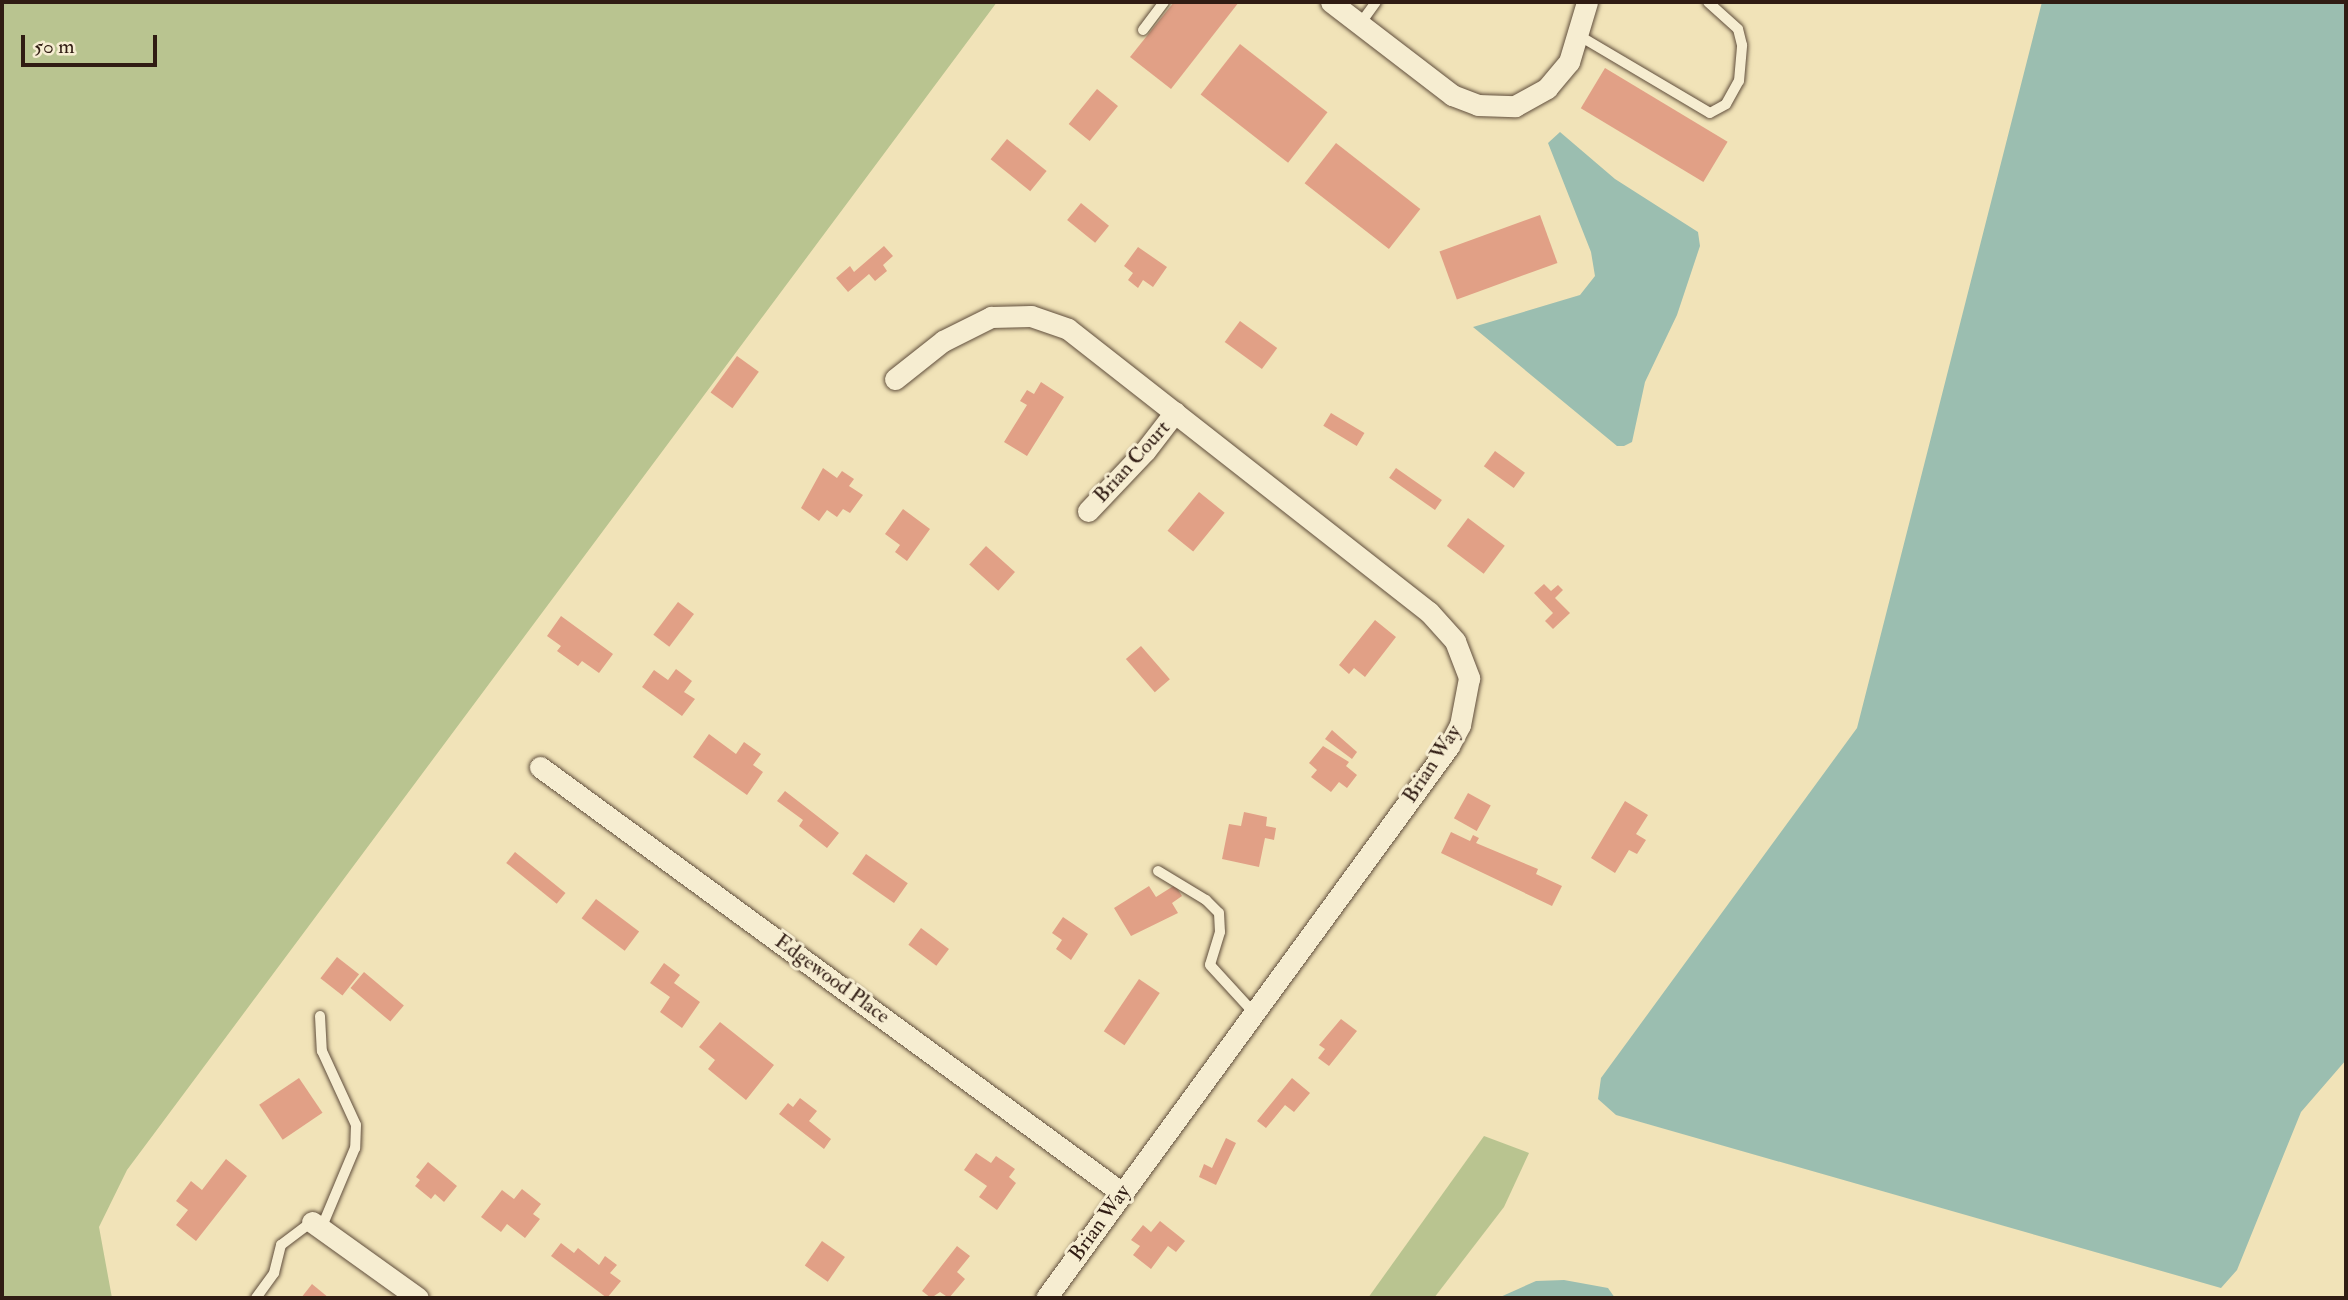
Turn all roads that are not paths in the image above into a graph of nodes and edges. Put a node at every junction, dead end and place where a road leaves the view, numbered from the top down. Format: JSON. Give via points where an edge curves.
{"nodes":[{"id":1,"x":1164,"y":2,"type":"edge"},
{"id":2,"x":1331,"y":2,"type":"edge"},
{"id":3,"x":1376,"y":2,"type":"edge"},
{"id":4,"x":1587,"y":2,"type":"edge"},
{"id":5,"x":1708,"y":2,"type":"edge"},
{"id":6,"x":1360,"y":24,"type":"junction"},
{"id":7,"x":1143,"y":30,"type":"dead end"},
{"id":8,"x":1577,"y":35,"type":"junction"},
{"id":9,"x":895,"y":379,"type":"dead end"},
{"id":10,"x":1175,"y":412,"type":"junction"},
{"id":11,"x":1088,"y":510,"type":"dead end"},
{"id":12,"x":540,"y":767,"type":"dead end"},
{"id":13,"x":1158,"y":871,"type":"dead end"},
{"id":14,"x":1254,"y":1013,"type":"junction"},
{"id":15,"x":320,"y":1016,"type":"dead end"},
{"id":16,"x":1122,"y":1193,"type":"junction"},
{"id":17,"x":316,"y":1226,"type":"junction"},
{"id":18,"x":257,"y":1298,"type":"edge"},
{"id":19,"x":418,"y":1298,"type":"edge"},
{"id":20,"x":1046,"y":1298,"type":"edge"}],
"edges":[{"from":1,"to":7,"type":"lane"},
{"from":2,"to":6,"type":"street"},
{"from":3,"to":6,"type":"lane"},
{"from":4,"to":8,"type":"street"},
{"from":5,"to":8,"type":"lane","via":[[1738,29],[1742,45],[1739,81],[1726,104],[1710,113]]},
{"from":6,"to":8,"type":"street","via":[[1452,95],[1502,106],[1515,106],[1546,88],[1569,62]]},
{"from":9,"to":10,"type":"street","name":"Brian Way","via":[[968,326],[991,317],[1031,316],[1068,330]]},
{"from":10,"to":11,"type":"street","name":"Brian Court","via":[[1145,452]]},
{"from":10,"to":14,"type":"street","name":"Brian Way","via":[[1429,612],[1455,641],[1469,678],[1460,725],[1449,746]]},
{"from":12,"to":16,"type":"street","name":"Edgewood Place"},
{"from":13,"to":14,"type":"lane","via":[[1219,913],[1220,932],[1210,965]]},
{"from":14,"to":16,"type":"street","name":"Brian Way"},
{"from":15,"to":17,"type":"lane","via":[[322,1051],[356,1125],[355,1148]]},
{"from":16,"to":20,"type":"street","name":"Brian Way"},
{"from":17,"to":18,"type":"lane","via":[[281,1245],[274,1273]]},
{"from":17,"to":19,"type":"street"}]}
